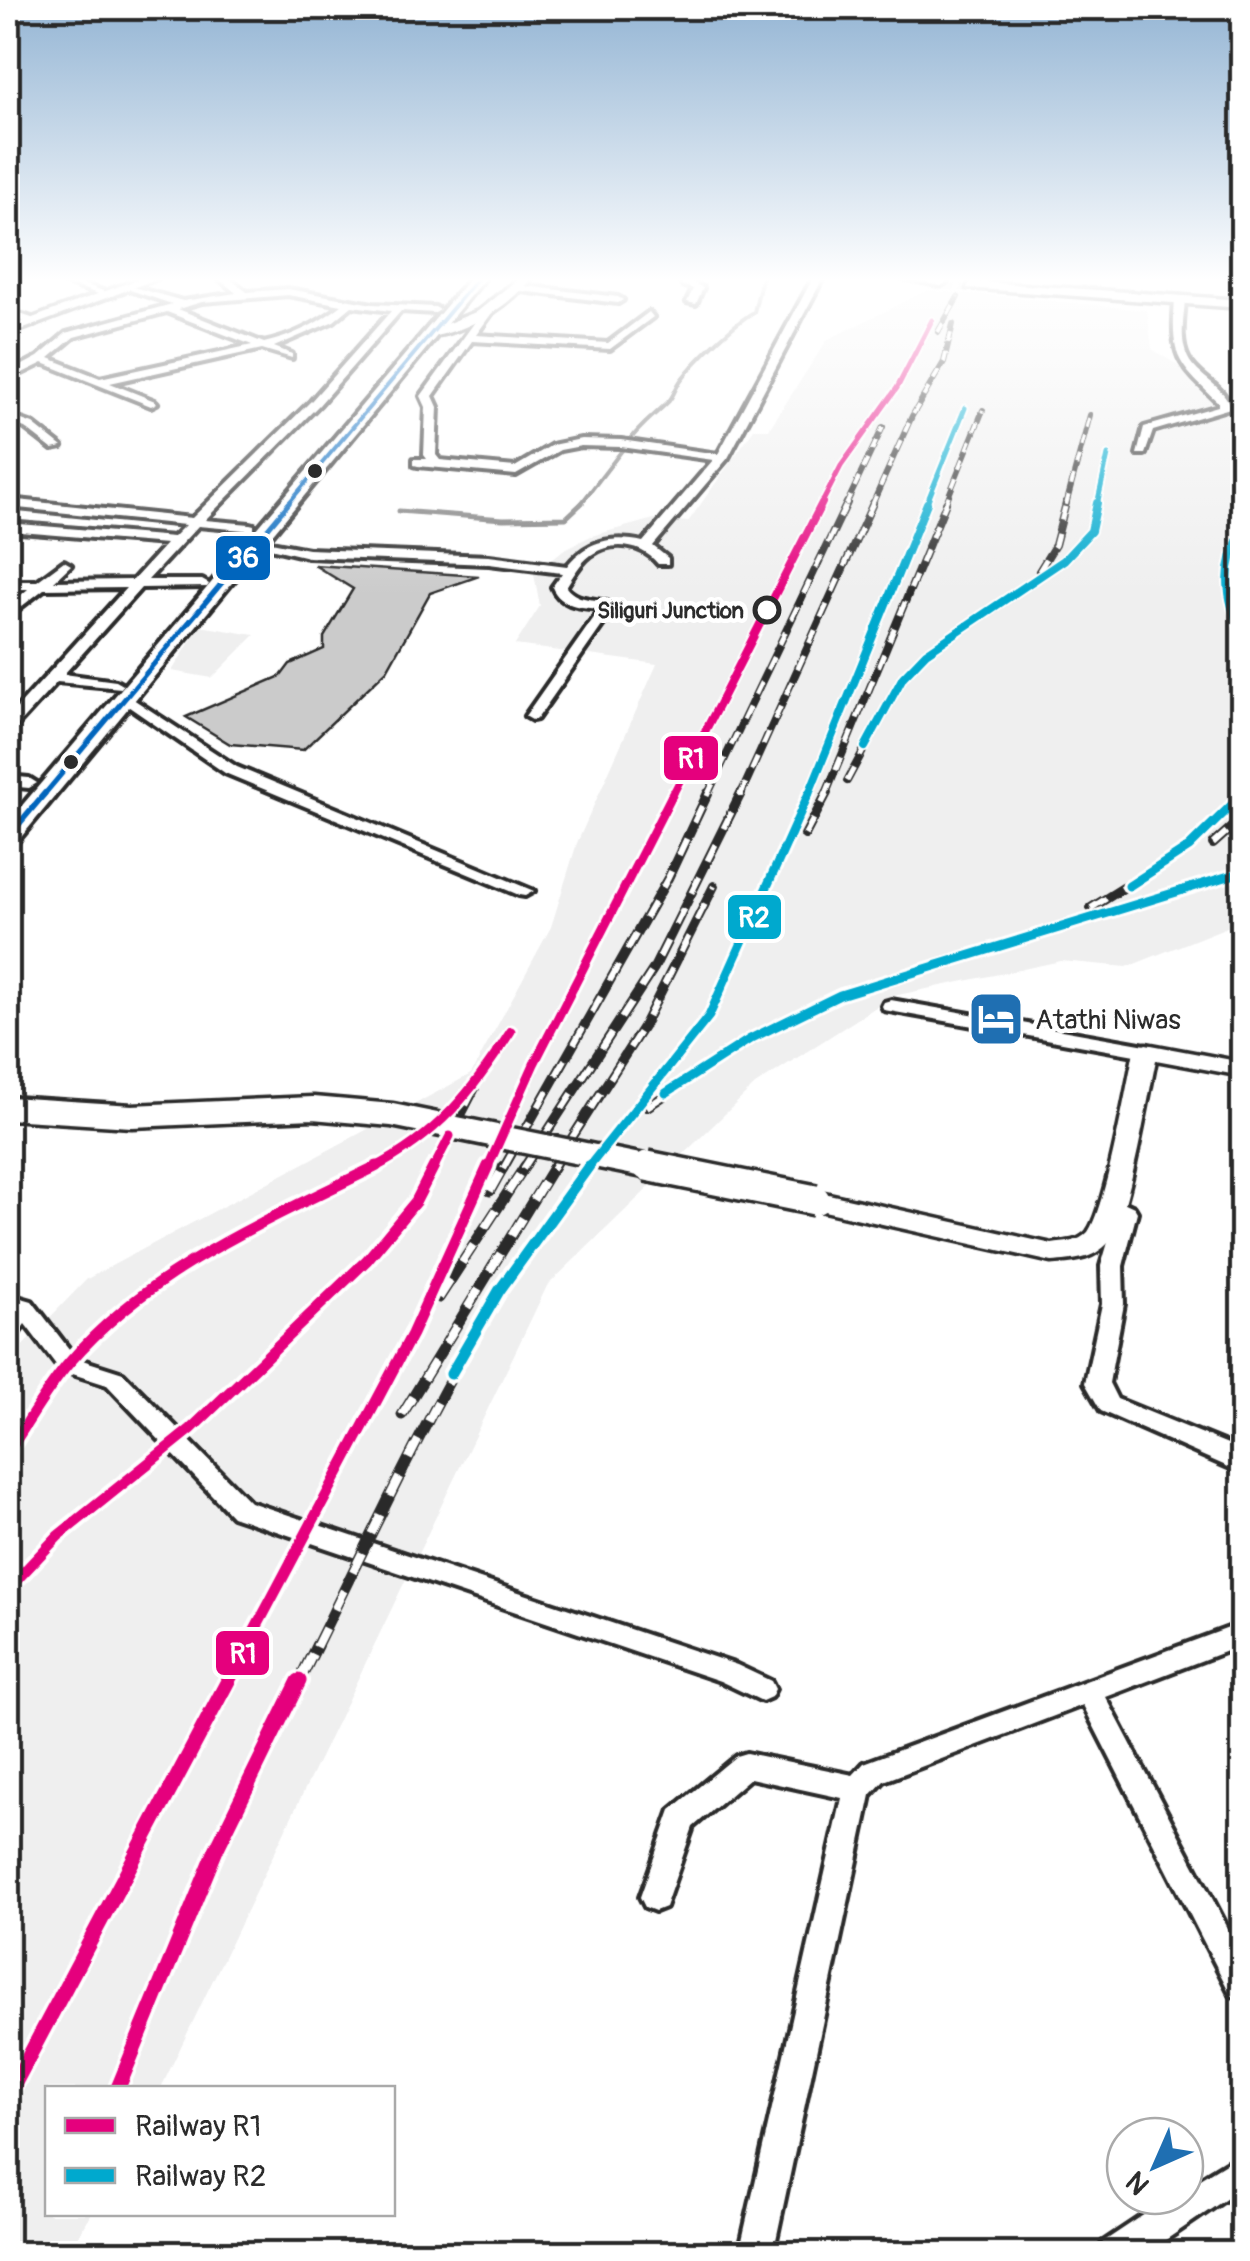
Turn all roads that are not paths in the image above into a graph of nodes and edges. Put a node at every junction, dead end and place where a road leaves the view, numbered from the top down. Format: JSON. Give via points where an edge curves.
{"nodes":[{"id":1,"x":102,"y":384,"type":"edge"},
{"id":2,"x":331,"y":384,"type":"edge"},
{"id":3,"x":375,"y":384,"type":"edge"},
{"id":4,"x":386,"y":384,"type":"edge"},
{"id":5,"x":436,"y":384,"type":"edge"},
{"id":6,"x":763,"y":384,"type":"edge"},
{"id":7,"x":1206,"y":384,"type":"edge"},
{"id":8,"x":151,"y":403,"type":"dead end"},
{"id":9,"x":8,"y":418,"type":"edge"},
{"id":10,"x":56,"y":447,"type":"dead end"},
{"id":11,"x":1141,"y":452,"type":"dead end"},
{"id":12,"x":722,"y":458,"type":"junction"},
{"id":13,"x":418,"y":462,"type":"dead end"},
{"id":14,"x":437,"y":464,"type":"junction"},
{"id":15,"x":8,"y":503,"type":"edge"},
{"id":16,"x":194,"y":522,"type":"junction"},
{"id":17,"x":8,"y":528,"type":"edge"},
{"id":18,"x":248,"y":538,"type":"junction"},
{"id":19,"x":176,"y":541,"type":"junction"},
{"id":20,"x":645,"y":546,"type":"junction"},
{"id":21,"x":662,"y":561,"type":"dead end"},
{"id":22,"x":64,"y":566,"type":"dead end"},
{"id":23,"x":572,"y":570,"type":"junction"},
{"id":24,"x":41,"y":582,"type":"junction"},
{"id":25,"x":138,"y":582,"type":"junction"},
{"id":26,"x":202,"y":584,"type":"junction"},
{"id":27,"x":8,"y":585,"type":"edge"},
{"id":28,"x":8,"y":613,"type":"edge"},
{"id":29,"x":51,"y":677,"type":"junction"},
{"id":30,"x":122,"y":692,"type":"junction"},
{"id":31,"x":532,"y":716,"type":"dead end"},
{"id":32,"x":8,"y":727,"type":"edge"},
{"id":33,"x":31,"y":781,"type":"edge"},
{"id":34,"x":8,"y":807,"type":"edge"},
{"id":35,"x":8,"y":837,"type":"edge"},
{"id":36,"x":525,"y":892,"type":"dead end"},
{"id":37,"x":891,"y":1006,"type":"dead end"},
{"id":38,"x":1146,"y":1051,"type":"junction"},
{"id":39,"x":1242,"y":1069,"type":"edge"},
{"id":40,"x":8,"y":1108,"type":"edge"},
{"id":41,"x":1110,"y":1203,"type":"junction"},
{"id":42,"x":16,"y":1305,"type":"edge"},
{"id":43,"x":8,"y":1331,"type":"edge"},
{"id":44,"x":1242,"y":1464,"type":"edge"},
{"id":45,"x":1242,"y":1634,"type":"edge"},
{"id":46,"x":762,"y":1689,"type":"dead end"},
{"id":47,"x":1090,"y":1692,"type":"junction"},
{"id":48,"x":858,"y":1789,"type":"junction"},
{"id":49,"x":654,"y":1897,"type":"dead end"},
{"id":50,"x":1242,"y":1985,"type":"edge"},
{"id":51,"x":1242,"y":2169,"type":"edge"},
{"id":52,"x":756,"y":2254,"type":"edge"},
{"id":53,"x":1115,"y":2254,"type":"edge"}],
"edges":[{"from":1,"to":8,"type":"street"},
{"from":2,"to":16,"type":"street"},
{"from":3,"to":18,"type":"main road"},
{"from":4,"to":18,"type":"main road"},
{"from":5,"to":14,"type":"street","via":[[427,396],[430,455]]},
{"from":6,"to":12,"type":"street"},
{"from":7,"to":11,"type":"street","via":[[1224,408],[1148,429]]},
{"from":9,"to":10,"type":"street"},
{"from":12,"to":14,"type":"street","via":[[578,443],[544,451],[516,470]]},
{"from":12,"to":20,"type":"street"},
{"from":13,"to":14,"type":"street"},
{"from":15,"to":16,"type":"street"},
{"from":16,"to":18,"type":"street"},
{"from":16,"to":19,"type":"street"},
{"from":17,"to":19,"type":"street"},
{"from":18,"to":23,"type":"street","via":[[308,553]]},
{"from":18,"to":26,"type":"main road"},
{"from":18,"to":30,"type":"main road"},
{"from":19,"to":25,"type":"street"},
{"from":20,"to":21,"type":"street"},
{"from":20,"to":23,"type":"street","via":[[598,547]]},
{"from":22,"to":24,"type":"street"},
{"from":23,"to":31,"type":"street","via":[[559,587],[565,598],[609,606]]},
{"from":24,"to":25,"type":"street"},
{"from":24,"to":27,"type":"street"},
{"from":24,"to":28,"type":"street"},
{"from":25,"to":26,"type":"street"},
{"from":25,"to":29,"type":"street"},
{"from":26,"to":30,"type":"main road"},
{"from":29,"to":30,"type":"street"},
{"from":29,"to":32,"type":"street"},
{"from":30,"to":33,"type":"main road"},
{"from":30,"to":36,"type":"street","via":[[232,770]]},
{"from":33,"to":34,"type":"main road"},
{"from":33,"to":35,"type":"main road"},
{"from":37,"to":38,"type":"street"},
{"from":38,"to":39,"type":"street"},
{"from":38,"to":41,"type":"street"},
{"from":40,"to":41,"type":"street","bridge":true,"via":[[132,1116],[313,1108],[392,1115],[1052,1252],[1082,1250],[1101,1235]]},
{"from":41,"to":44,"type":"street","via":[[1127,1212],[1112,1266],[1097,1383],[1109,1404]]},
{"from":42,"to":43,"type":"street"},
{"from":42,"to":46,"type":"street","via":[[68,1364],[115,1379],[241,1509]]},
{"from":45,"to":47,"type":"street"},
{"from":47,"to":48,"type":"street","via":[[874,1772]]},
{"from":47,"to":50,"type":"street"},
{"from":48,"to":49,"type":"street","via":[[746,1765],[681,1819]]},
{"from":48,"to":52,"type":"street"},
{"from":51,"to":53,"type":"street"}]}
